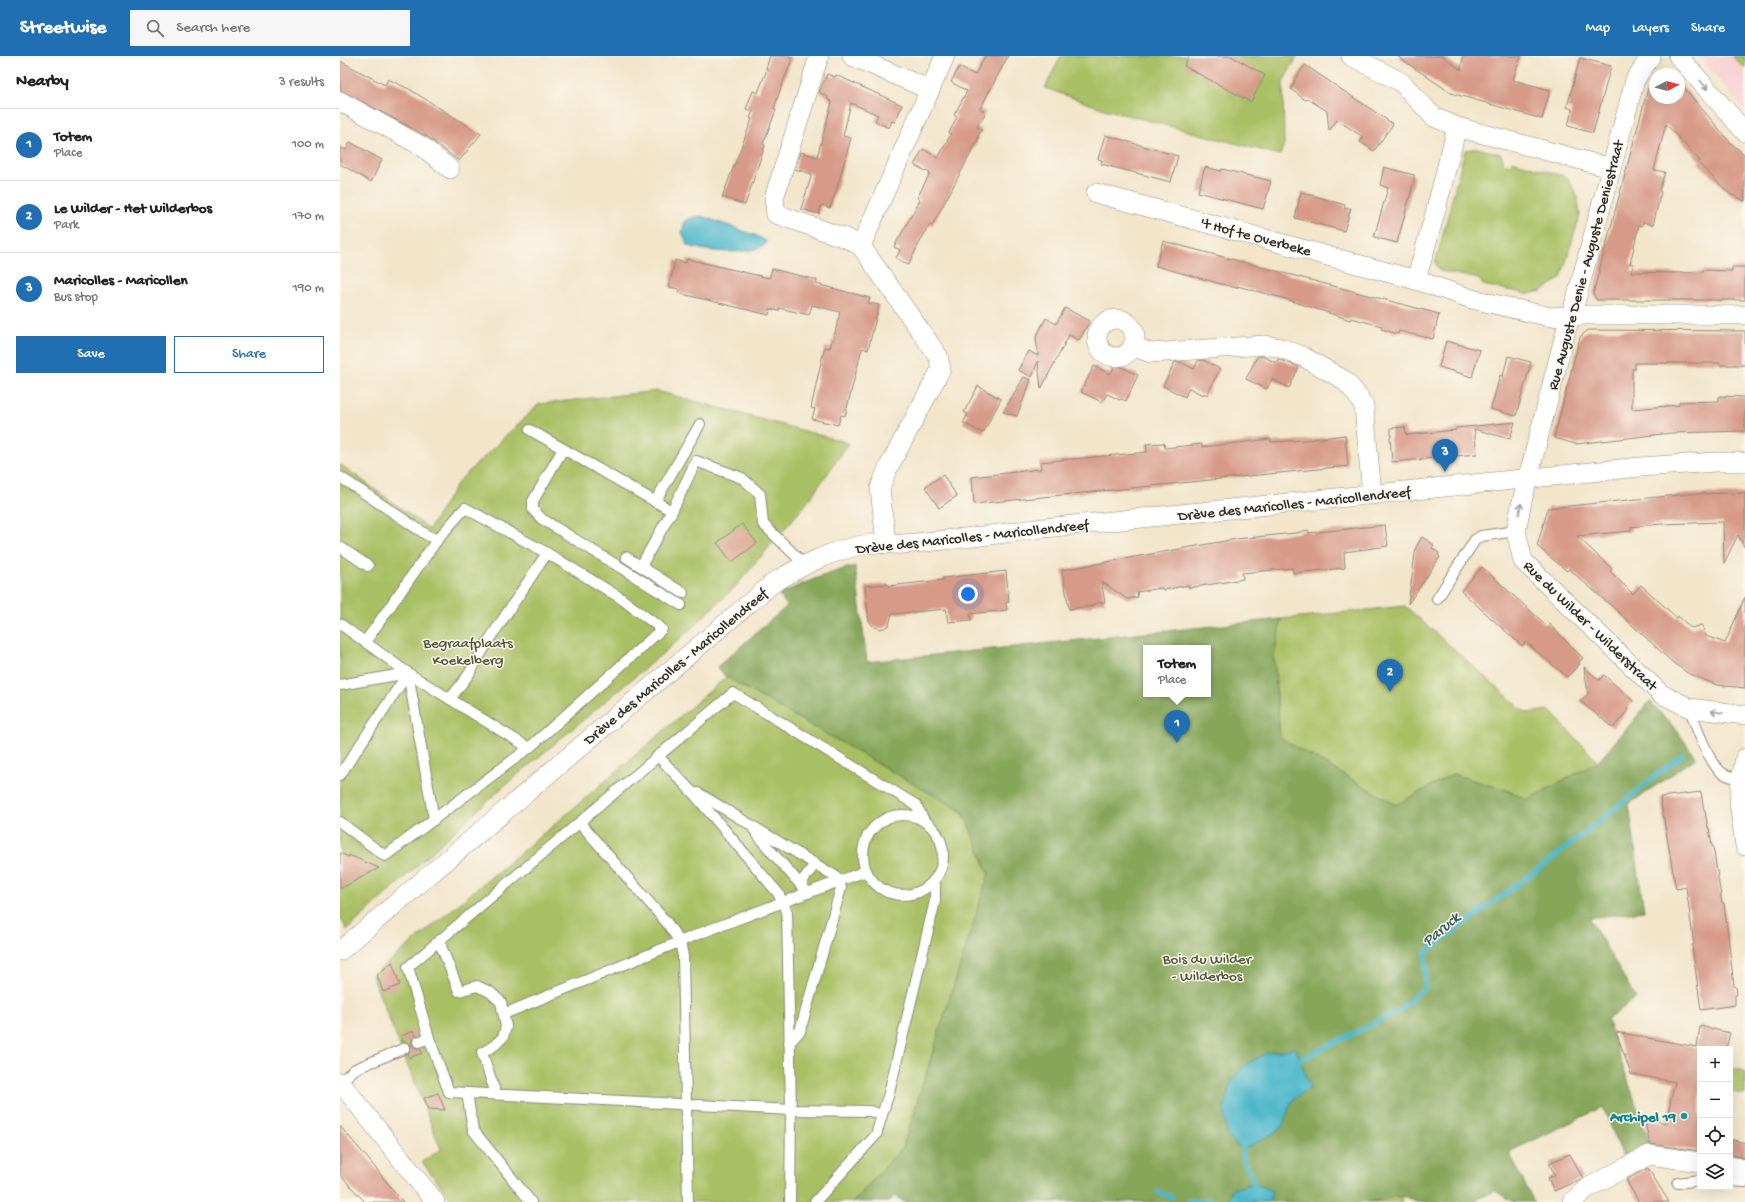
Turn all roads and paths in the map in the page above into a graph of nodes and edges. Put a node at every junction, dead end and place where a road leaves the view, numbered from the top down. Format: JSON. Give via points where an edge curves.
{"nodes":[{"id":1,"x":819,"y":56,"type":"edge"},
{"id":2,"x":852,"y":56,"type":"edge"},
{"id":3,"x":945,"y":56,"type":"edge"},
{"id":4,"x":1351,"y":56,"type":"edge"},
{"id":5,"x":1651,"y":56,"type":"edge"},
{"id":6,"x":1678,"y":56,"type":"edge"},
{"id":7,"x":930,"y":90,"type":"junction"},
{"id":8,"x":340,"y":101,"type":"edge"},
{"id":9,"x":1457,"y":127,"type":"junction"},
{"id":10,"x":1745,"y":132,"type":"edge"},
{"id":11,"x":1612,"y":168,"type":"junction"},
{"id":12,"x":450,"y":169,"type":"dead end"},
{"id":13,"x":1096,"y":193,"type":"dead end"},
{"id":14,"x":861,"y":246,"type":"junction"},
{"id":15,"x":1416,"y":280,"type":"junction"},
{"id":16,"x":1571,"y":315,"type":"junction"},
{"id":17,"x":1745,"y":315,"type":"edge"},
{"id":18,"x":1132,"y":346,"type":"dead end"},
{"id":19,"x":700,"y":424,"type":"dead end"},
{"id":20,"x":530,"y":430,"type":"dead end"},
{"id":21,"x":563,"y":449,"type":"junction"},
{"id":22,"x":1745,"y":462,"type":"edge"},
{"id":23,"x":340,"y":477,"type":"edge"},
{"id":24,"x":1528,"y":478,"type":"junction"},
{"id":25,"x":1372,"y":494,"type":"junction"},
{"id":26,"x":655,"y":502,"type":"junction"},
{"id":27,"x":672,"y":511,"type":"junction"},
{"id":28,"x":1516,"y":531,"type":"junction"},
{"id":29,"x":437,"y":540,"type":"junction"},
{"id":30,"x":886,"y":544,"type":"junction"},
{"id":31,"x":340,"y":547,"type":"edge"},
{"id":32,"x":547,"y":553,"type":"junction"},
{"id":33,"x":626,"y":557,"type":"dead end"},
{"id":34,"x":804,"y":564,"type":"junction"},
{"id":35,"x":368,"y":566,"type":"dead end"},
{"id":36,"x":641,"y":566,"type":"junction"},
{"id":37,"x":683,"y":593,"type":"dead end"},
{"id":38,"x":1436,"y":599,"type":"dead end"},
{"id":39,"x":680,"y":605,"type":"dead end"},
{"id":40,"x":340,"y":624,"type":"edge"},
{"id":41,"x":365,"y":642,"type":"junction"},
{"id":42,"x":408,"y":672,"type":"junction"},
{"id":43,"x":340,"y":685,"type":"edge"},
{"id":44,"x":450,"y":699,"type":"junction"},
{"id":45,"x":1690,"y":708,"type":"junction"},
{"id":46,"x":1745,"y":715,"type":"edge"},
{"id":47,"x":529,"y":748,"type":"junction"},
{"id":48,"x":658,"y":756,"type":"junction"},
{"id":49,"x":1745,"y":758,"type":"edge"},
{"id":50,"x":340,"y":775,"type":"edge"},
{"id":51,"x":1741,"y":780,"type":"junction"},
{"id":52,"x":694,"y":794,"type":"junction"},
{"id":53,"x":434,"y":820,"type":"junction"},
{"id":54,"x":340,"y":822,"type":"edge"},
{"id":55,"x":925,"y":822,"type":"junction"},
{"id":56,"x":580,"y":823,"type":"junction"},
{"id":57,"x":751,"y":825,"type":"junction"},
{"id":58,"x":1745,"y":846,"type":"edge"},
{"id":59,"x":815,"y":864,"type":"junction"},
{"id":60,"x":866,"y":871,"type":"junction"},
{"id":61,"x":935,"y":880,"type":"junction"},
{"id":62,"x":838,"y":881,"type":"junction"},
{"id":63,"x":800,"y":884,"type":"junction"},
{"id":64,"x":808,"y":893,"type":"junction"},
{"id":65,"x":783,"y":902,"type":"junction"},
{"id":66,"x":439,"y":940,"type":"junction"},
{"id":67,"x":680,"y":942,"type":"junction"},
{"id":68,"x":340,"y":951,"type":"edge"},
{"id":69,"x":504,"y":1014,"type":"junction"},
{"id":70,"x":429,"y":1038,"type":"junction"},
{"id":71,"x":418,"y":1042,"type":"dead end"},
{"id":72,"x":789,"y":1043,"type":"junction"},
{"id":73,"x":406,"y":1048,"type":"dead end"},
{"id":74,"x":340,"y":1082,"type":"edge"},
{"id":75,"x":467,"y":1093,"type":"junction"},
{"id":76,"x":496,"y":1094,"type":"junction"},
{"id":77,"x":687,"y":1105,"type":"junction"},
{"id":78,"x":791,"y":1110,"type":"junction"},
{"id":79,"x":882,"y":1114,"type":"junction"},
{"id":80,"x":1697,"y":1162,"type":"edge"},
{"id":81,"x":1733,"y":1167,"type":"edge"},
{"id":82,"x":1745,"y":1169,"type":"edge"},
{"id":83,"x":1697,"y":1180,"type":"edge"},
{"id":84,"x":1733,"y":1181,"type":"edge"},
{"id":85,"x":1745,"y":1182,"type":"edge"},
{"id":86,"x":1678,"y":1183,"type":"dead end"},
{"id":87,"x":435,"y":1202,"type":"edge"},
{"id":88,"x":531,"y":1202,"type":"edge"},
{"id":89,"x":688,"y":1202,"type":"edge"},
{"id":90,"x":790,"y":1202,"type":"edge"},
{"id":91,"x":814,"y":1202,"type":"edge"},
{"id":92,"x":1572,"y":1202,"type":"edge"}],
"edges":[{"from":1,"to":14,"type":"street","via":[[774,198],[776,214]]},
{"from":2,"to":7,"type":"street"},
{"from":3,"to":7,"type":"street"},
{"from":4,"to":9,"type":"street","via":[[1401,82],[1434,117]]},
{"from":5,"to":11,"type":"street","name":"Rue Auguste Denie - Auguste Deniestraat","via":[[1635,80]]},
{"from":6,"to":10,"type":"street","one_way":true},
{"from":7,"to":14,"type":"street"},
{"from":8,"to":12,"type":"street","via":[[423,147]]},
{"from":9,"to":11,"type":"street"},
{"from":9,"to":15,"type":"street"},
{"from":11,"to":16,"type":"street","name":"Rue Auguste Denie - Auguste Deniestraat"},
{"from":13,"to":15,"type":"street","name":"'t Hof te Overbeke"},
{"from":14,"to":30,"type":"street","via":[[938,356],[940,368],[880,488]]},
{"from":15,"to":16,"type":"street","name":"'t Hof te Overbeke","via":[[1472,299],[1550,316]]},
{"from":16,"to":17,"type":"street","name":"'t Hof te Overbeke"},
{"from":16,"to":24,"type":"street","name":"Rue Auguste Denie - Auguste Deniestraat"},
{"from":18,"to":25,"type":"street","via":[[1151,353],[1265,345],[1302,356],[1344,380],[1364,406]]},
{"from":19,"to":26,"type":"lane"},
{"from":20,"to":21,"type":"lane"},
{"from":21,"to":26,"type":"lane"},
{"from":21,"to":39,"type":"lane","via":[[533,501],[533,510],[542,519]]},
{"from":22,"to":24,"type":"street","name":"Drève des Maricolles - Maricollendreef","via":[[1640,467]]},
{"from":23,"to":29,"type":"lane"},
{"from":24,"to":25,"type":"street","name":"Drève des Maricolles - Maricollendreef"},
{"from":28,"to":24,"type":"street","name":"Rue du Wilder - Wilderstraat","one_way":true},
{"from":25,"to":30,"type":"street","name":"Drève des Maricolles - Maricollendreef","via":[[1034,529],[989,536]]},
{"from":26,"to":27,"type":"lane"},
{"from":27,"to":34,"type":"lane","via":[[696,461],[742,478],[760,494],[763,524]]},
{"from":27,"to":36,"type":"lane"},
{"from":28,"to":38,"type":"lane","via":[[1481,536],[1475,540]]},
{"from":28,"to":45,"type":"street","name":"Rue du Wilder - Wilderstraat","via":[[1523,561],[1537,576],[1661,694]]},
{"from":29,"to":32,"type":"lane","via":[[465,508]]},
{"from":29,"to":41,"type":"lane"},
{"from":30,"to":34,"type":"street","name":"Drève des Maricolles - Maricollendreef","via":[[869,544],[828,554]]},
{"from":31,"to":35,"type":"lane"},
{"from":32,"to":44,"type":"lane"},
{"from":32,"to":47,"type":"lane","via":[[619,597],[662,629]]},
{"from":33,"to":36,"type":"lane"},
{"from":34,"to":68,"type":"street","name":"Drève des Maricolles - Maricollendreef","via":[[751,601]]},
{"from":36,"to":37,"type":"lane"},
{"from":40,"to":41,"type":"lane"},
{"from":41,"to":42,"type":"lane"},
{"from":42,"to":43,"type":"lane"},
{"from":42,"to":44,"type":"lane"},
{"from":42,"to":50,"type":"lane"},
{"from":42,"to":53,"type":"lane"},
{"from":44,"to":47,"type":"lane"},
{"from":46,"to":45,"type":"street","name":"Rue du Wilder - Wilderstraat","one_way":true},
{"from":45,"to":51,"type":"lane","via":[[1709,755],[1721,772]]},
{"from":47,"to":53,"type":"lane"},
{"from":48,"to":52,"type":"lane"},
{"from":48,"to":55,"type":"lane","via":[[733,693],[916,805]]},
{"from":48,"to":56,"type":"lane"},
{"from":49,"to":51,"type":"street"},
{"from":51,"to":58,"type":"street","via":[[1739,803]]},
{"from":52,"to":57,"type":"lane","via":[[698,793]]},
{"from":52,"to":65,"type":"lane","via":[[778,892]]},
{"from":53,"to":54,"type":"lane","via":[[385,856]]},
{"from":55,"to":60,"type":"lane","via":[[906,815],[898,815],[884,819],[876,825],[867,836],[864,845],[862,859]]},
{"from":55,"to":61,"type":"lane","via":[[942,844],[943,858]]},
{"from":56,"to":66,"type":"lane"},
{"from":56,"to":67,"type":"lane","via":[[667,923]]},
{"from":57,"to":59,"type":"lane"},
{"from":57,"to":63,"type":"lane"},
{"from":59,"to":62,"type":"lane","via":[[835,876]]},
{"from":59,"to":63,"type":"lane"},
{"from":60,"to":61,"type":"lane","via":[[880,888],[901,896],[918,893]]},
{"from":60,"to":62,"type":"lane"},
{"from":61,"to":79,"type":"lane","via":[[935,901]]},
{"from":62,"to":64,"type":"lane"},
{"from":62,"to":72,"type":"lane","via":[[841,888],[800,1031]]},
{"from":63,"to":64,"type":"lane"},
{"from":64,"to":65,"type":"lane"},
{"from":65,"to":67,"type":"lane"},
{"from":65,"to":72,"type":"lane","via":[[787,912]]},
{"from":66,"to":69,"type":"lane","via":[[459,991],[477,986],[490,992],[501,1002]]},
{"from":66,"to":70,"type":"lane","via":[[408,967]]},
{"from":67,"to":69,"type":"lane"},
{"from":67,"to":77,"type":"lane","via":[[683,956]]},
{"from":69,"to":76,"type":"lane","via":[[506,1027],[503,1038],[482,1053]]},
{"from":70,"to":71,"type":"lane"},
{"from":70,"to":75,"type":"lane","via":[[449,1092]]},
{"from":72,"to":78,"type":"lane"},
{"from":73,"to":74,"type":"lane","via":[[355,1069]]},
{"from":74,"to":87,"type":"street"},
{"from":75,"to":76,"type":"lane"},
{"from":75,"to":88,"type":"lane","via":[[473,1130]]},
{"from":76,"to":77,"type":"lane"},
{"from":77,"to":78,"type":"lane"},
{"from":77,"to":89,"type":"lane"},
{"from":78,"to":79,"type":"lane","via":[[870,1111]]},
{"from":78,"to":90,"type":"lane"},
{"from":79,"to":91,"type":"lane","via":[[876,1135]]},
{"from":80,"to":92,"type":"street","via":[[1649,1155],[1587,1188]]},
{"from":81,"to":82,"type":"street"},
{"from":83,"to":86,"type":"lane"},
{"from":84,"to":85,"type":"lane"}]}
